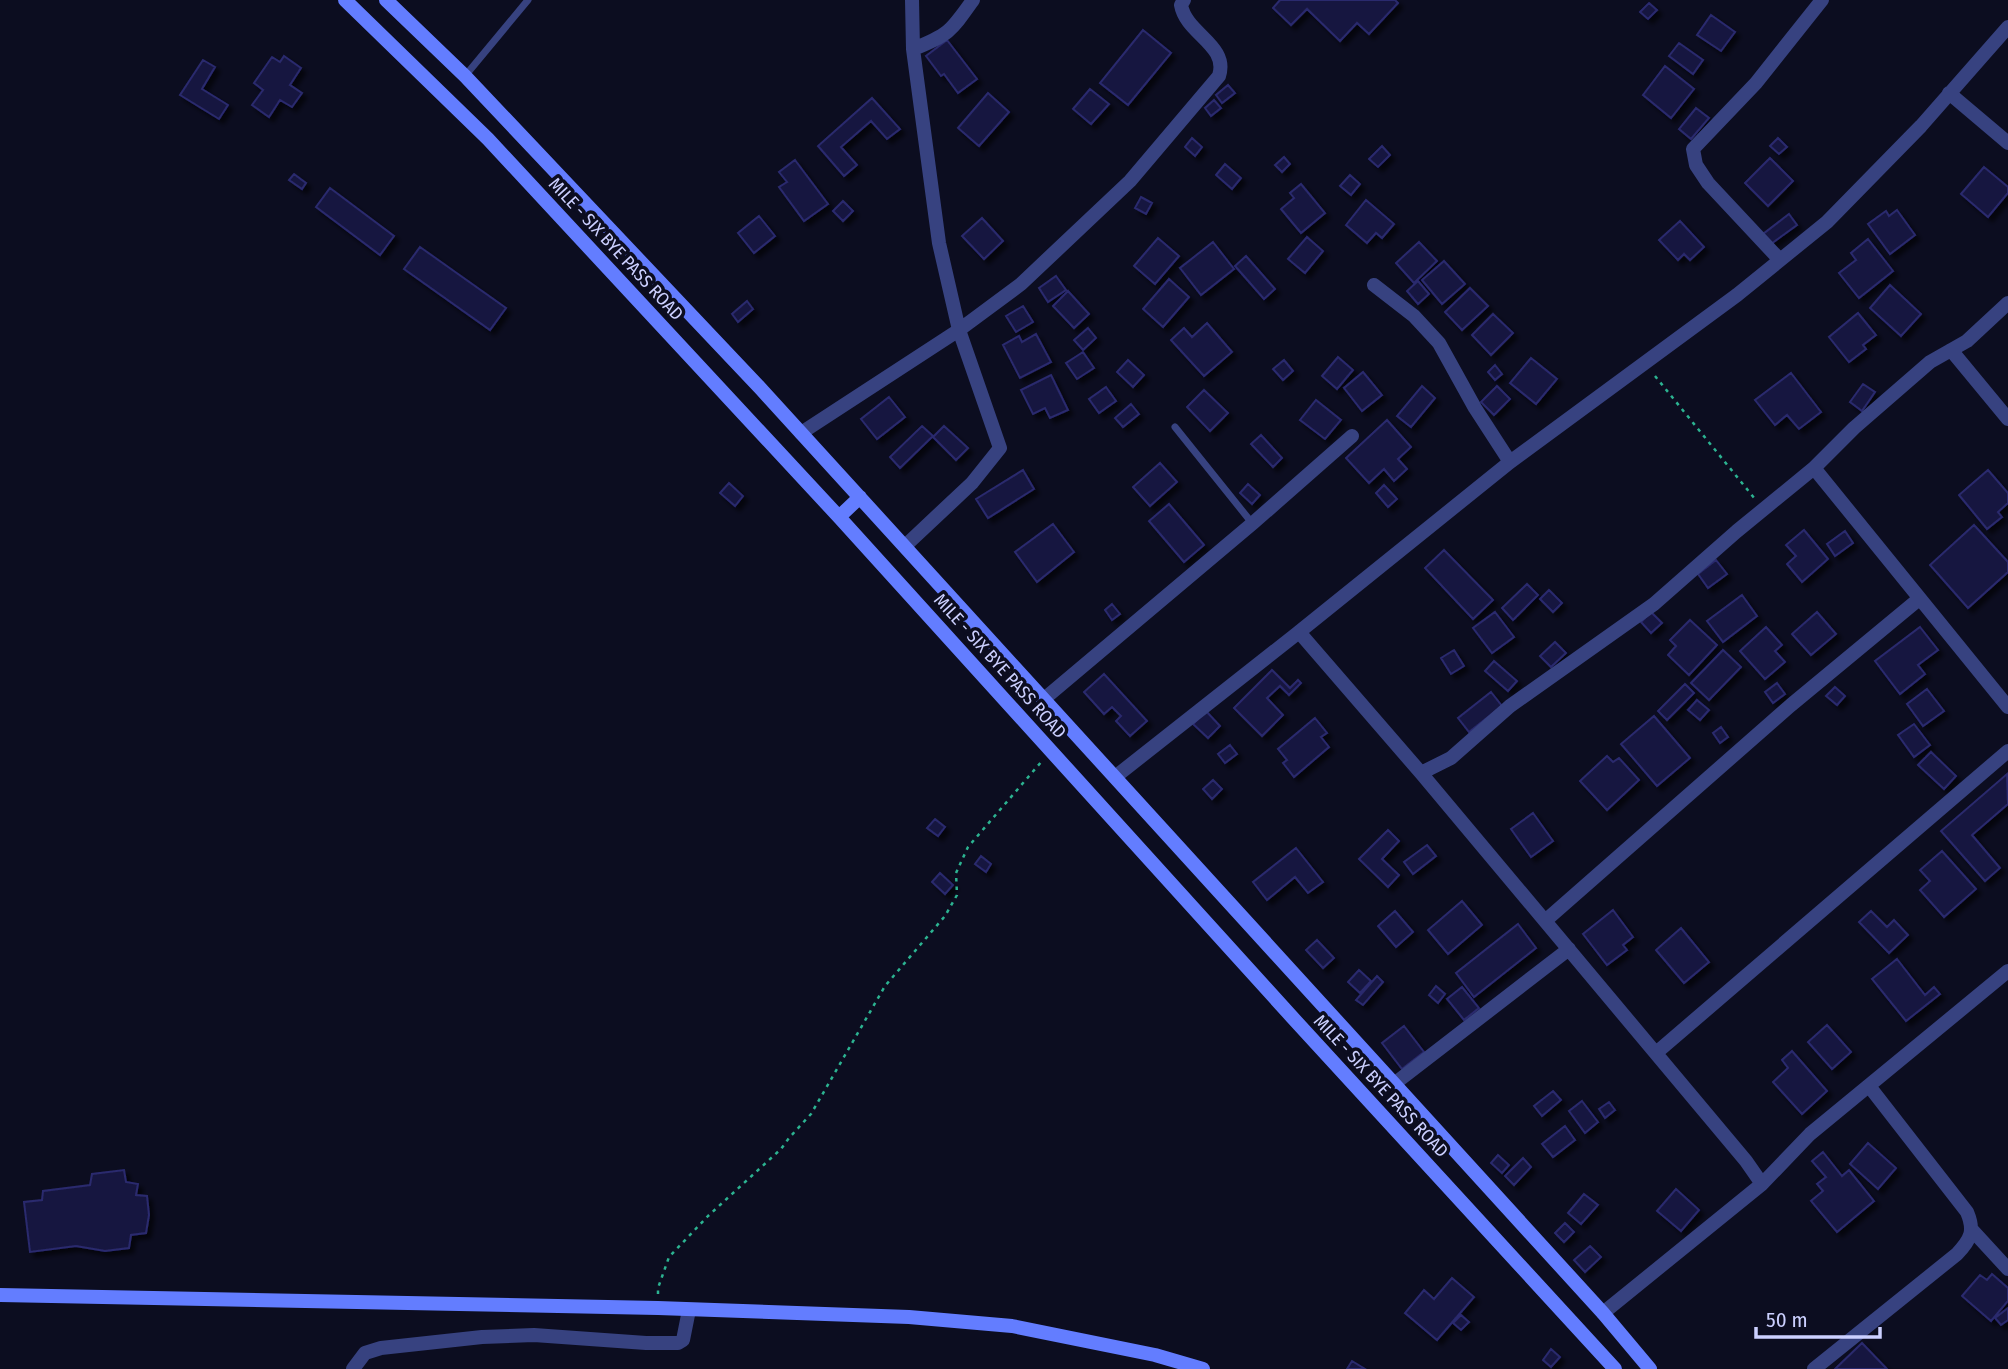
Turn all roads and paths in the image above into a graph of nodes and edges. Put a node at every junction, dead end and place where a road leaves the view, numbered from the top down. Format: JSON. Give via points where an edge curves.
{"nodes":[{"id":1,"x":345,"y":0,"type":"edge"},
{"id":2,"x":386,"y":0,"type":"edge"},
{"id":3,"x":527,"y":0,"type":"edge"},
{"id":4,"x":912,"y":0,"type":"edge"},
{"id":5,"x":972,"y":0,"type":"edge"},
{"id":6,"x":1184,"y":0,"type":"edge"},
{"id":7,"x":1822,"y":0,"type":"edge"},
{"id":8,"x":2008,"y":27,"type":"edge"},
{"id":9,"x":913,"y":49,"type":"junction"},
{"id":10,"x":465,"y":76,"type":"junction"},
{"id":11,"x":1949,"y":93,"type":"junction"},
{"id":12,"x":2008,"y":143,"type":"edge"},
{"id":13,"x":1780,"y":260,"type":"junction"},
{"id":14,"x":1374,"y":285,"type":"dead end"},
{"id":15,"x":2008,"y":303,"type":"edge"},
{"id":16,"x":958,"y":330,"type":"junction"},
{"id":17,"x":1951,"y":350,"type":"junction"},
{"id":18,"x":1644,"y":362,"type":"junction"},
{"id":19,"x":2008,"y":419,"type":"edge"},
{"id":20,"x":1175,"y":426,"type":"dead end"},
{"id":21,"x":801,"y":433,"type":"junction"},
{"id":22,"x":1352,"y":436,"type":"dead end"},
{"id":23,"x":1510,"y":462,"type":"junction"},
{"id":24,"x":1814,"y":468,"type":"junction"},
{"id":25,"x":860,"y":497,"type":"junction"},
{"id":26,"x":1763,"y":510,"type":"junction"},
{"id":27,"x":839,"y":517,"type":"junction"},
{"id":28,"x":1253,"y":523,"type":"junction"},
{"id":29,"x":905,"y":546,"type":"junction"},
{"id":30,"x":1919,"y":599,"type":"junction"},
{"id":31,"x":1299,"y":632,"type":"junction"},
{"id":32,"x":1044,"y":699,"type":"junction"},
{"id":33,"x":2008,"y":707,"type":"edge"},
{"id":34,"x":1050,"y":751,"type":"junction"},
{"id":35,"x":2008,"y":751,"type":"edge"},
{"id":36,"x":1421,"y":773,"type":"junction"},
{"id":37,"x":1115,"y":777,"type":"junction"},
{"id":38,"x":1545,"y":921,"type":"junction"},
{"id":39,"x":1569,"y":949,"type":"junction"},
{"id":40,"x":2005,"y":979,"type":"edge"},
{"id":41,"x":1657,"y":1054,"type":"junction"},
{"id":42,"x":1394,"y":1084,"type":"junction"},
{"id":43,"x":1869,"y":1086,"type":"junction"},
{"id":44,"x":1762,"y":1184,"type":"junction"},
{"id":45,"x":1973,"y":1231,"type":"junction"},
{"id":46,"x":2008,"y":1269,"type":"edge"},
{"id":47,"x":0,"y":1295,"type":"edge"},
{"id":48,"x":658,"y":1308,"type":"junction"},
{"id":49,"x":689,"y":1310,"type":"junction"},
{"id":50,"x":1603,"y":1313,"type":"junction"},
{"id":51,"x":353,"y":1369,"type":"edge"},
{"id":52,"x":1203,"y":1369,"type":"edge"},
{"id":53,"x":1615,"y":1369,"type":"edge"},
{"id":54,"x":1650,"y":1369,"type":"edge"},
{"id":55,"x":1814,"y":1369,"type":"edge"}],
"edges":[{"from":1,"to":27,"type":"street","name":"MILE - SIX BYE PASS ROAD","via":[[488,139]]},
{"from":2,"to":10,"type":"street"},
{"from":3,"to":10,"type":"lane"},
{"from":4,"to":9,"type":"street"},
{"from":5,"to":9,"type":"street","via":[[953,29]]},
{"from":6,"to":16,"type":"street","via":[[1182,12],[1221,58],[1219,76],[1130,181],[1021,284]]},
{"from":7,"to":13,"type":"street","via":[[1756,83],[1693,149],[1696,165],[1708,183]]},
{"from":8,"to":11,"type":"street"},
{"from":9,"to":16,"type":"street","via":[[939,243]]},
{"from":10,"to":21,"type":"street"},
{"from":11,"to":12,"type":"street"},
{"from":11,"to":13,"type":"street","via":[[1827,222]]},
{"from":13,"to":18,"type":"street"},
{"from":14,"to":23,"type":"street","via":[[1414,316],[1439,343]]},
{"from":15,"to":17,"type":"street"},
{"from":16,"to":21,"type":"street"},
{"from":16,"to":29,"type":"street","via":[[1000,448],[972,483]]},
{"from":17,"to":19,"type":"street"},
{"from":17,"to":24,"type":"street","via":[[1930,362]]},
{"from":18,"to":23,"type":"street"},
{"from":18,"to":26,"type":"path"},
{"from":20,"to":28,"type":"lane"},
{"from":21,"to":25,"type":"street"},
{"from":22,"to":28,"type":"street"},
{"from":23,"to":31,"type":"street"},
{"from":24,"to":26,"type":"street"},
{"from":24,"to":30,"type":"street"},
{"from":25,"to":27,"type":"street"},
{"from":25,"to":29,"type":"street"},
{"from":26,"to":36,"type":"street","via":[[1654,604],[1510,706],[1451,758]]},
{"from":27,"to":34,"type":"street","name":"MILE - SIX BYE PASS ROAD"},
{"from":28,"to":32,"type":"street"},
{"from":29,"to":32,"type":"street"},
{"from":30,"to":33,"type":"street"},
{"from":30,"to":38,"type":"street"},
{"from":31,"to":36,"type":"street"},
{"from":31,"to":37,"type":"street"},
{"from":32,"to":37,"type":"street"},
{"from":34,"to":48,"type":"path","via":[[968,848],[956,873],[957,895],[945,916],[885,986],[811,1114],[669,1257],[658,1288]]},
{"from":34,"to":53,"type":"street","name":"MILE - SIX BYE PASS ROAD"},
{"from":35,"to":41,"type":"street"},
{"from":36,"to":38,"type":"street"},
{"from":37,"to":42,"type":"street"},
{"from":38,"to":39,"type":"street"},
{"from":39,"to":41,"type":"street"},
{"from":39,"to":42,"type":"street"},
{"from":40,"to":43,"type":"street"},
{"from":41,"to":44,"type":"street"},
{"from":42,"to":50,"type":"street"},
{"from":43,"to":44,"type":"street","via":[[1811,1134]]},
{"from":43,"to":45,"type":"street","via":[[1967,1212]]},
{"from":44,"to":50,"type":"street"},
{"from":45,"to":46,"type":"street"},
{"from":45,"to":55,"type":"street","via":[[1957,1254]]},
{"from":47,"to":48,"type":"street"},
{"from":48,"to":49,"type":"street"},
{"from":49,"to":51,"type":"street","via":[[683,1340],[678,1343],[534,1335],[481,1337],[381,1348],[365,1353]]},
{"from":49,"to":52,"type":"street","via":[[909,1317],[1012,1326]]},
{"from":50,"to":54,"type":"street"}]}
